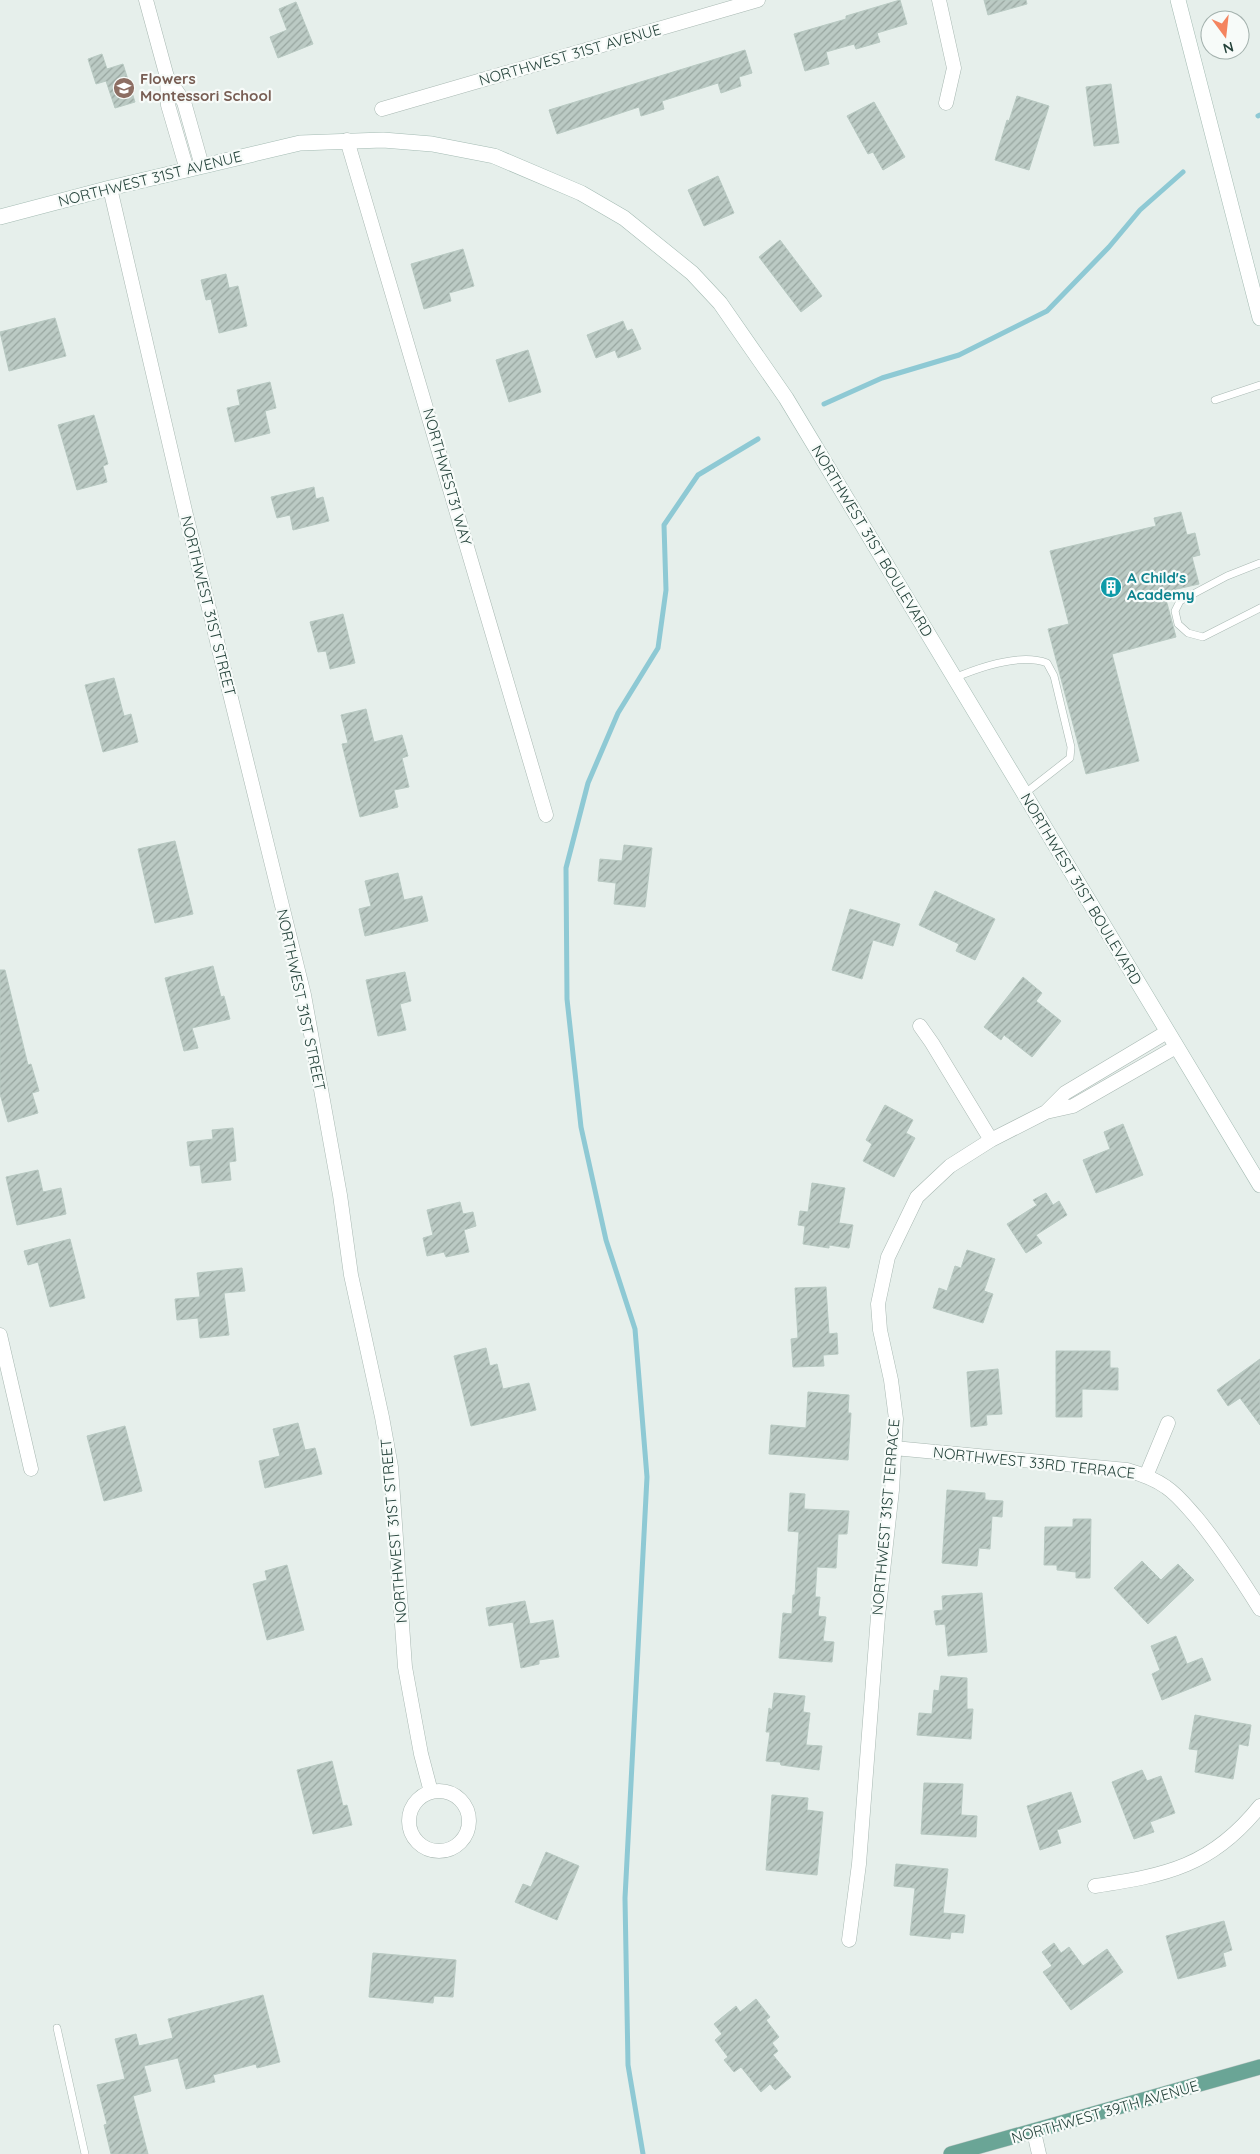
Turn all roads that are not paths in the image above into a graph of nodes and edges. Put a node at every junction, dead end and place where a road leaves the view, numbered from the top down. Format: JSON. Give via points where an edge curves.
{"nodes":[{"id":1,"x":146,"y":0,"type":"edge"},
{"id":2,"x":758,"y":0,"type":"edge"},
{"id":3,"x":939,"y":0,"type":"edge"},
{"id":4,"x":1178,"y":0,"type":"edge"},
{"id":5,"x":167,"y":78,"type":"junction"},
{"id":6,"x":946,"y":103,"type":"dead end"},
{"id":7,"x":382,"y":109,"type":"dead end"},
{"id":8,"x":347,"y":140,"type":"junction"},
{"id":9,"x":300,"y":143,"type":"joint"},
{"id":10,"x":202,"y":166,"type":"junction"},
{"id":11,"x":187,"y":170,"type":"junction"},
{"id":12,"x":110,"y":188,"type":"junction"},
{"id":13,"x":0,"y":217,"type":"edge"},
{"id":14,"x":1260,"y":318,"type":"edge"},
{"id":15,"x":1260,"y":386,"type":"edge"},
{"id":16,"x":1215,"y":400,"type":"dead end"},
{"id":17,"x":1260,"y":563,"type":"edge"},
{"id":18,"x":1260,"y":608,"type":"edge"},
{"id":19,"x":954,"y":678,"type":"junction"},
{"id":20,"x":1024,"y":794,"type":"junction"},
{"id":21,"x":546,"y":815,"type":"dead end"},
{"id":22,"x":920,"y":1026,"type":"dead end"},
{"id":23,"x":1167,"y":1032,"type":"junction"},
{"id":24,"x":1176,"y":1047,"type":"junction"},
{"id":25,"x":1046,"y":1112,"type":"junction"},
{"id":26,"x":991,"y":1140,"type":"junction"},
{"id":27,"x":1260,"y":1185,"type":"edge"},
{"id":28,"x":0,"y":1335,"type":"edge"},
{"id":29,"x":1168,"y":1423,"type":"dead end"},
{"id":30,"x":894,"y":1448,"type":"junction"},
{"id":31,"x":31,"y":1469,"type":"dead end"},
{"id":32,"x":1146,"y":1476,"type":"junction"},
{"id":33,"x":1260,"y":1609,"type":"edge"},
{"id":34,"x":431,"y":1792,"type":"junction"},
{"id":35,"x":1260,"y":1806,"type":"edge"},
{"id":36,"x":1095,"y":1886,"type":"dead end"},
{"id":37,"x":849,"y":1940,"type":"dead end"},
{"id":38,"x":57,"y":2028,"type":"dead end"},
{"id":39,"x":1259,"y":2068,"type":"edge"},
{"id":40,"x":1034,"y":2132,"type":"junction"},
{"id":41,"x":85,"y":2154,"type":"edge"},
{"id":42,"x":951,"y":2154,"type":"edge"},
{"id":43,"x":1039,"y":2154,"type":"edge"}],
"edges":[{"from":1,"to":5,"type":"street"},
{"from":2,"to":7,"type":"street","name":"NORTHWEST 31ST AVENUE"},
{"from":3,"to":6,"type":"street","via":[[954,68]]},
{"from":4,"to":14,"type":"street"},
{"from":5,"to":10,"type":"street","via":[[184,102]]},
{"from":5,"to":11,"type":"street","via":[[168,105]]},
{"from":8,"to":9,"type":"street","name":"NORTHWEST 31ST BOULEVARD"},
{"from":8,"to":19,"type":"street","name":"NORTHWEST 31ST BOULEVARD","via":[[432,144],[494,156],[581,193],[624,218],[692,273],[720,303],[786,398]]},
{"from":8,"to":21,"type":"street","name":"NORTHWEST31 WAY"},
{"from":9,"to":10,"type":"street","name":"NORTHWEST 31ST AVENUE"},
{"from":10,"to":11,"type":"street","name":"NORTHWEST 31ST AVENUE"},
{"from":11,"to":12,"type":"street","name":"NORTHWEST 31ST AVENUE"},
{"from":12,"to":13,"type":"street","name":"NORTHWEST 31ST AVENUE"},
{"from":12,"to":34,"type":"street","name":"NORTHWEST 31ST STREET","via":[[186,515],[304,995],[351,1275],[391,1467],[405,1667]]},
{"from":15,"to":16,"type":"lane"},
{"from":17,"to":18,"type":"lane","via":[[1180,601],[1175,611],[1178,624],[1188,633],[1203,637]]},
{"from":19,"to":20,"type":"street","name":"NORTHWEST 31ST BOULEVARD"},
{"from":19,"to":20,"type":"lane","via":[[1006,662],[1038,660],[1047,663],[1054,676],[1071,747],[1070,758]]},
{"from":20,"to":23,"type":"street","name":"NORTHWEST 31ST BOULEVARD"},
{"from":22,"to":26,"type":"street"},
{"from":23,"to":24,"type":"street","name":"NORTHWEST 31ST BOULEVARD"},
{"from":23,"to":25,"type":"street","name":"NORTHWEST 31ST TERRACE","via":[[1065,1093]]},
{"from":24,"to":25,"type":"street","name":"NORTHWEST 31ST TERRACE","via":[[1072,1106]]},
{"from":24,"to":27,"type":"street","name":"NORTHWEST 31ST BOULEVARD"},
{"from":25,"to":26,"type":"street","name":"NORTHWEST 31ST TERRACE"},
{"from":26,"to":30,"type":"street","name":"NORTHWEST 31ST TERRACE","via":[[950,1166],[917,1197],[888,1257],[878,1304],[896,1419]]},
{"from":28,"to":31,"type":"street"},
{"from":29,"to":32,"type":"street"},
{"from":30,"to":32,"type":"street","name":"NORTHWEST 33RD TERRACE","via":[[1128,1470]]},
{"from":30,"to":37,"type":"street","name":"NORTHWEST 31ST TERRACE","via":[[860,1855]]},
{"from":32,"to":33,"type":"street","name":"NORTHWEST 33RD TERRACE","via":[[1183,1502],[1239,1574]]},
{"from":34,"to":34,"type":"street","via":[[415,1802],[410,1811],[410,1826],[416,1840],[423,1846],[442,1851],[452,1848],[466,1835],[469,1815],[466,1806],[451,1793]]},
{"from":35,"to":36,"type":"street","via":[[1228,1841],[1206,1855],[1150,1877]]},
{"from":38,"to":41,"type":"lane"},
{"from":39,"to":40,"type":"main road","name":"NORTHWEST 39TH AVENUE"},
{"from":40,"to":42,"type":"main road","name":"NORTHWEST 39TH AVENUE"},
{"from":40,"to":43,"type":"street"}]}
